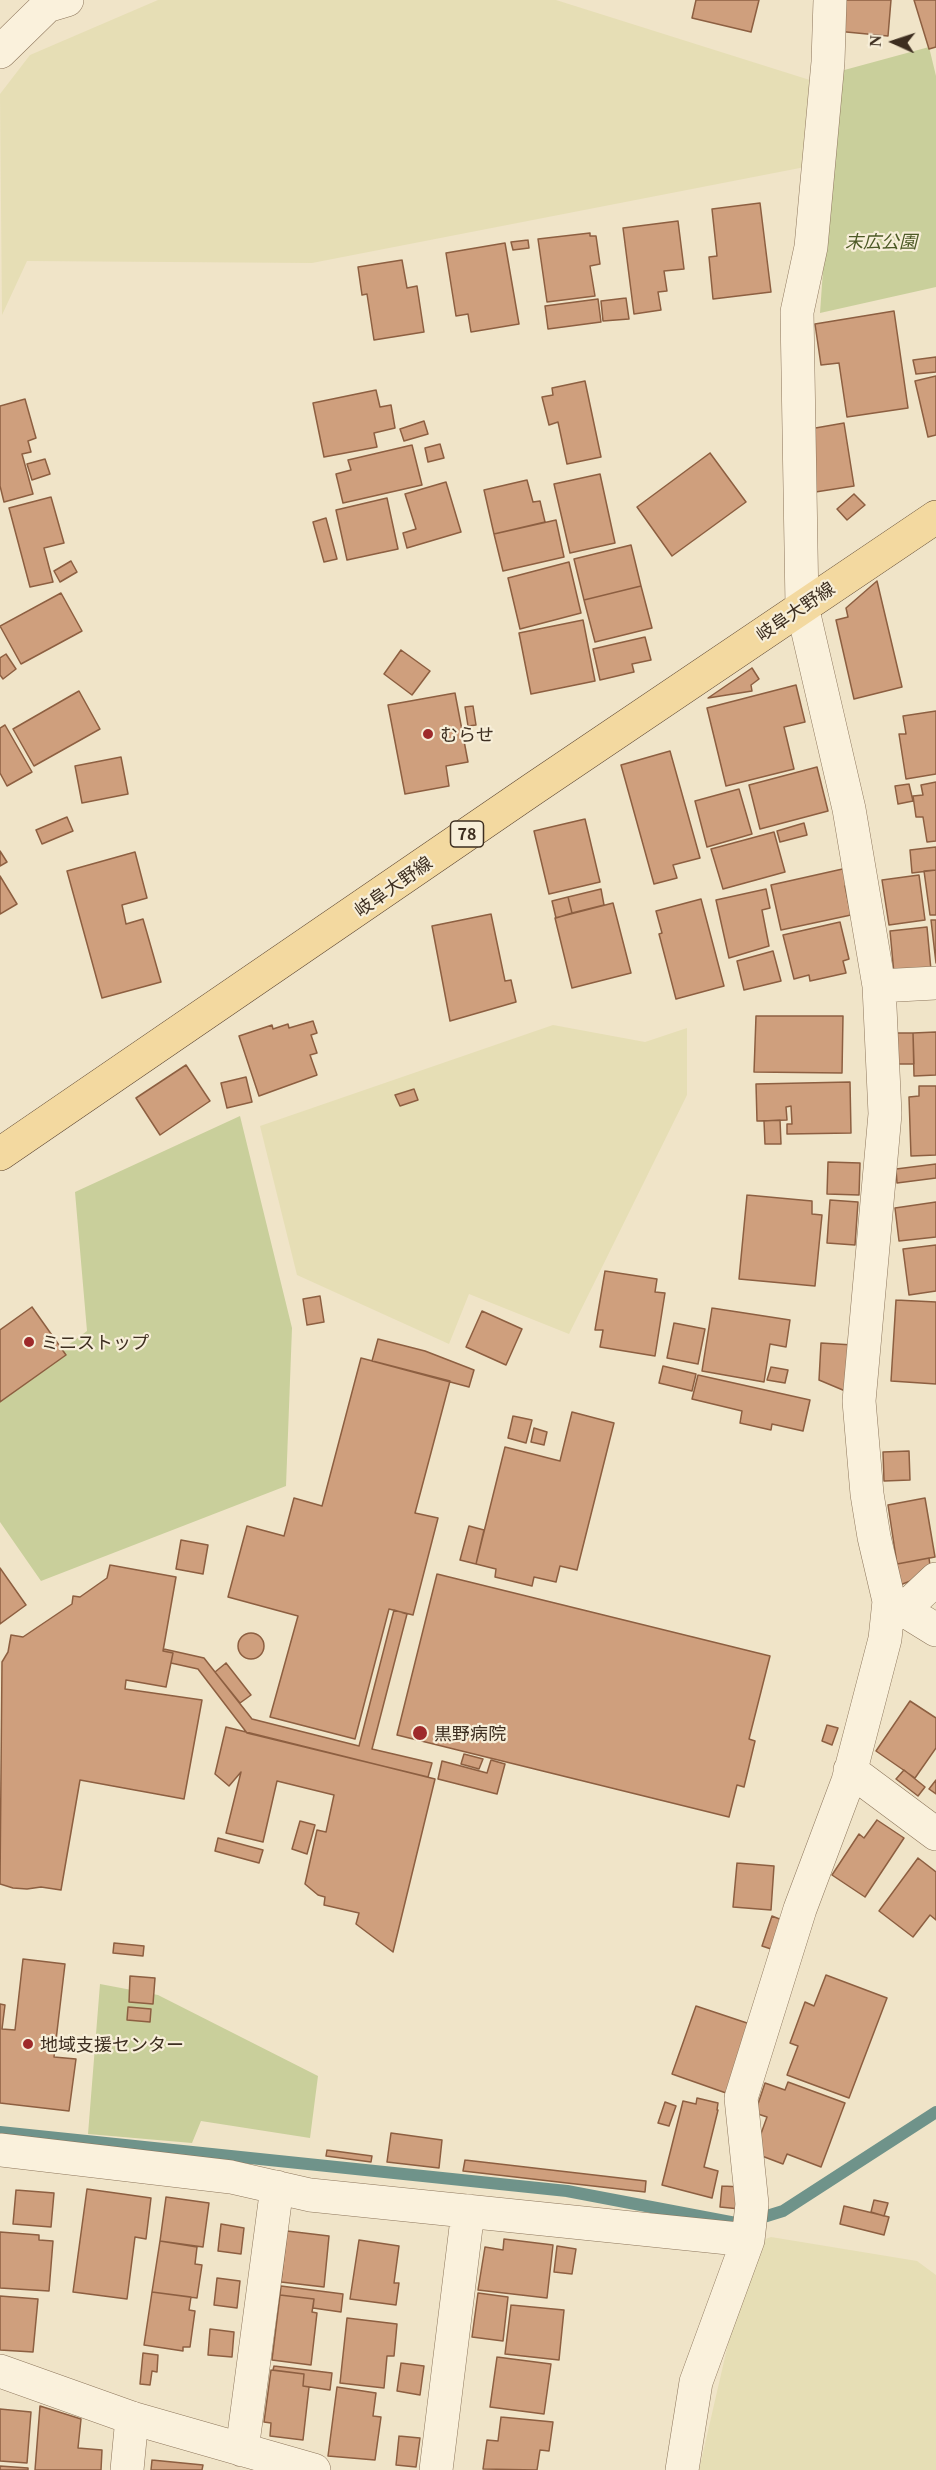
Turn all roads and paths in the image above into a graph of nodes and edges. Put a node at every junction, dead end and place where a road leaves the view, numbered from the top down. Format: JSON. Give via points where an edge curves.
{"nodes":[{"id":1,"x":67,"y":0,"type":"edge"},
{"id":2,"x":830,"y":0,"type":"edge"},
{"id":3,"x":0,"y":52,"type":"edge"},
{"id":4,"x":936,"y":517,"type":"edge"},
{"id":5,"x":802,"y":606,"type":"junction"},
{"id":6,"x":936,"y":983,"type":"edge"},
{"id":7,"x":879,"y":986,"type":"junction"},
{"id":8,"x":0,"y":1154,"type":"edge"},
{"id":9,"x":936,"y":1579,"type":"edge"},
{"id":10,"x":896,"y":1605,"type":"junction"},
{"id":11,"x":936,"y":1630,"type":"edge"},
{"id":12,"x":850,"y":1770,"type":"junction"},
{"id":13,"x":936,"y":1834,"type":"edge"},
{"id":14,"x":0,"y":2150,"type":"edge"},
{"id":15,"x":277,"y":2187,"type":"junction"},
{"id":16,"x":468,"y":2211,"type":"junction"},
{"id":17,"x":748,"y":2240,"type":"junction"},
{"id":18,"x":0,"y":2371,"type":"edge"},
{"id":19,"x":132,"y":2418,"type":"junction"},
{"id":20,"x":242,"y":2450,"type":"junction"},
{"id":21,"x":127,"y":2470,"type":"edge"},
{"id":22,"x":314,"y":2470,"type":"edge"},
{"id":23,"x":435,"y":2470,"type":"edge"},
{"id":24,"x":682,"y":2470,"type":"edge"}],
"edges":[{"from":1,"to":3,"type":"street","via":[[47,6]]},
{"from":2,"to":5,"type":"street","via":[[811,247],[797,312]]},
{"from":4,"to":5,"type":"main road","name":"岐阜大野線","number":"78"},
{"from":5,"to":7,"type":"street","via":[[849,809]]},
{"from":5,"to":8,"type":"main road","name":"岐阜大野線","number":"78"},
{"from":6,"to":7,"type":"street"},
{"from":7,"to":10,"type":"street","via":[[885,1114],[859,1401],[874,1537]]},
{"from":9,"to":10,"type":"street"},
{"from":10,"to":11,"type":"street"},
{"from":10,"to":12,"type":"street"},
{"from":12,"to":13,"type":"street"},
{"from":12,"to":17,"type":"street","via":[[800,1909],[741,2098],[752,2204]]},
{"from":14,"to":15,"type":"street","via":[[231,2177]]},
{"from":15,"to":16,"type":"street","via":[[310,2195]]},
{"from":15,"to":20,"type":"street"},
{"from":16,"to":17,"type":"street"},
{"from":16,"to":23,"type":"street"},
{"from":17,"to":24,"type":"street","via":[[696,2382]]},
{"from":18,"to":19,"type":"street"},
{"from":19,"to":20,"type":"street"},
{"from":19,"to":21,"type":"street"},
{"from":20,"to":22,"type":"street"}]}
